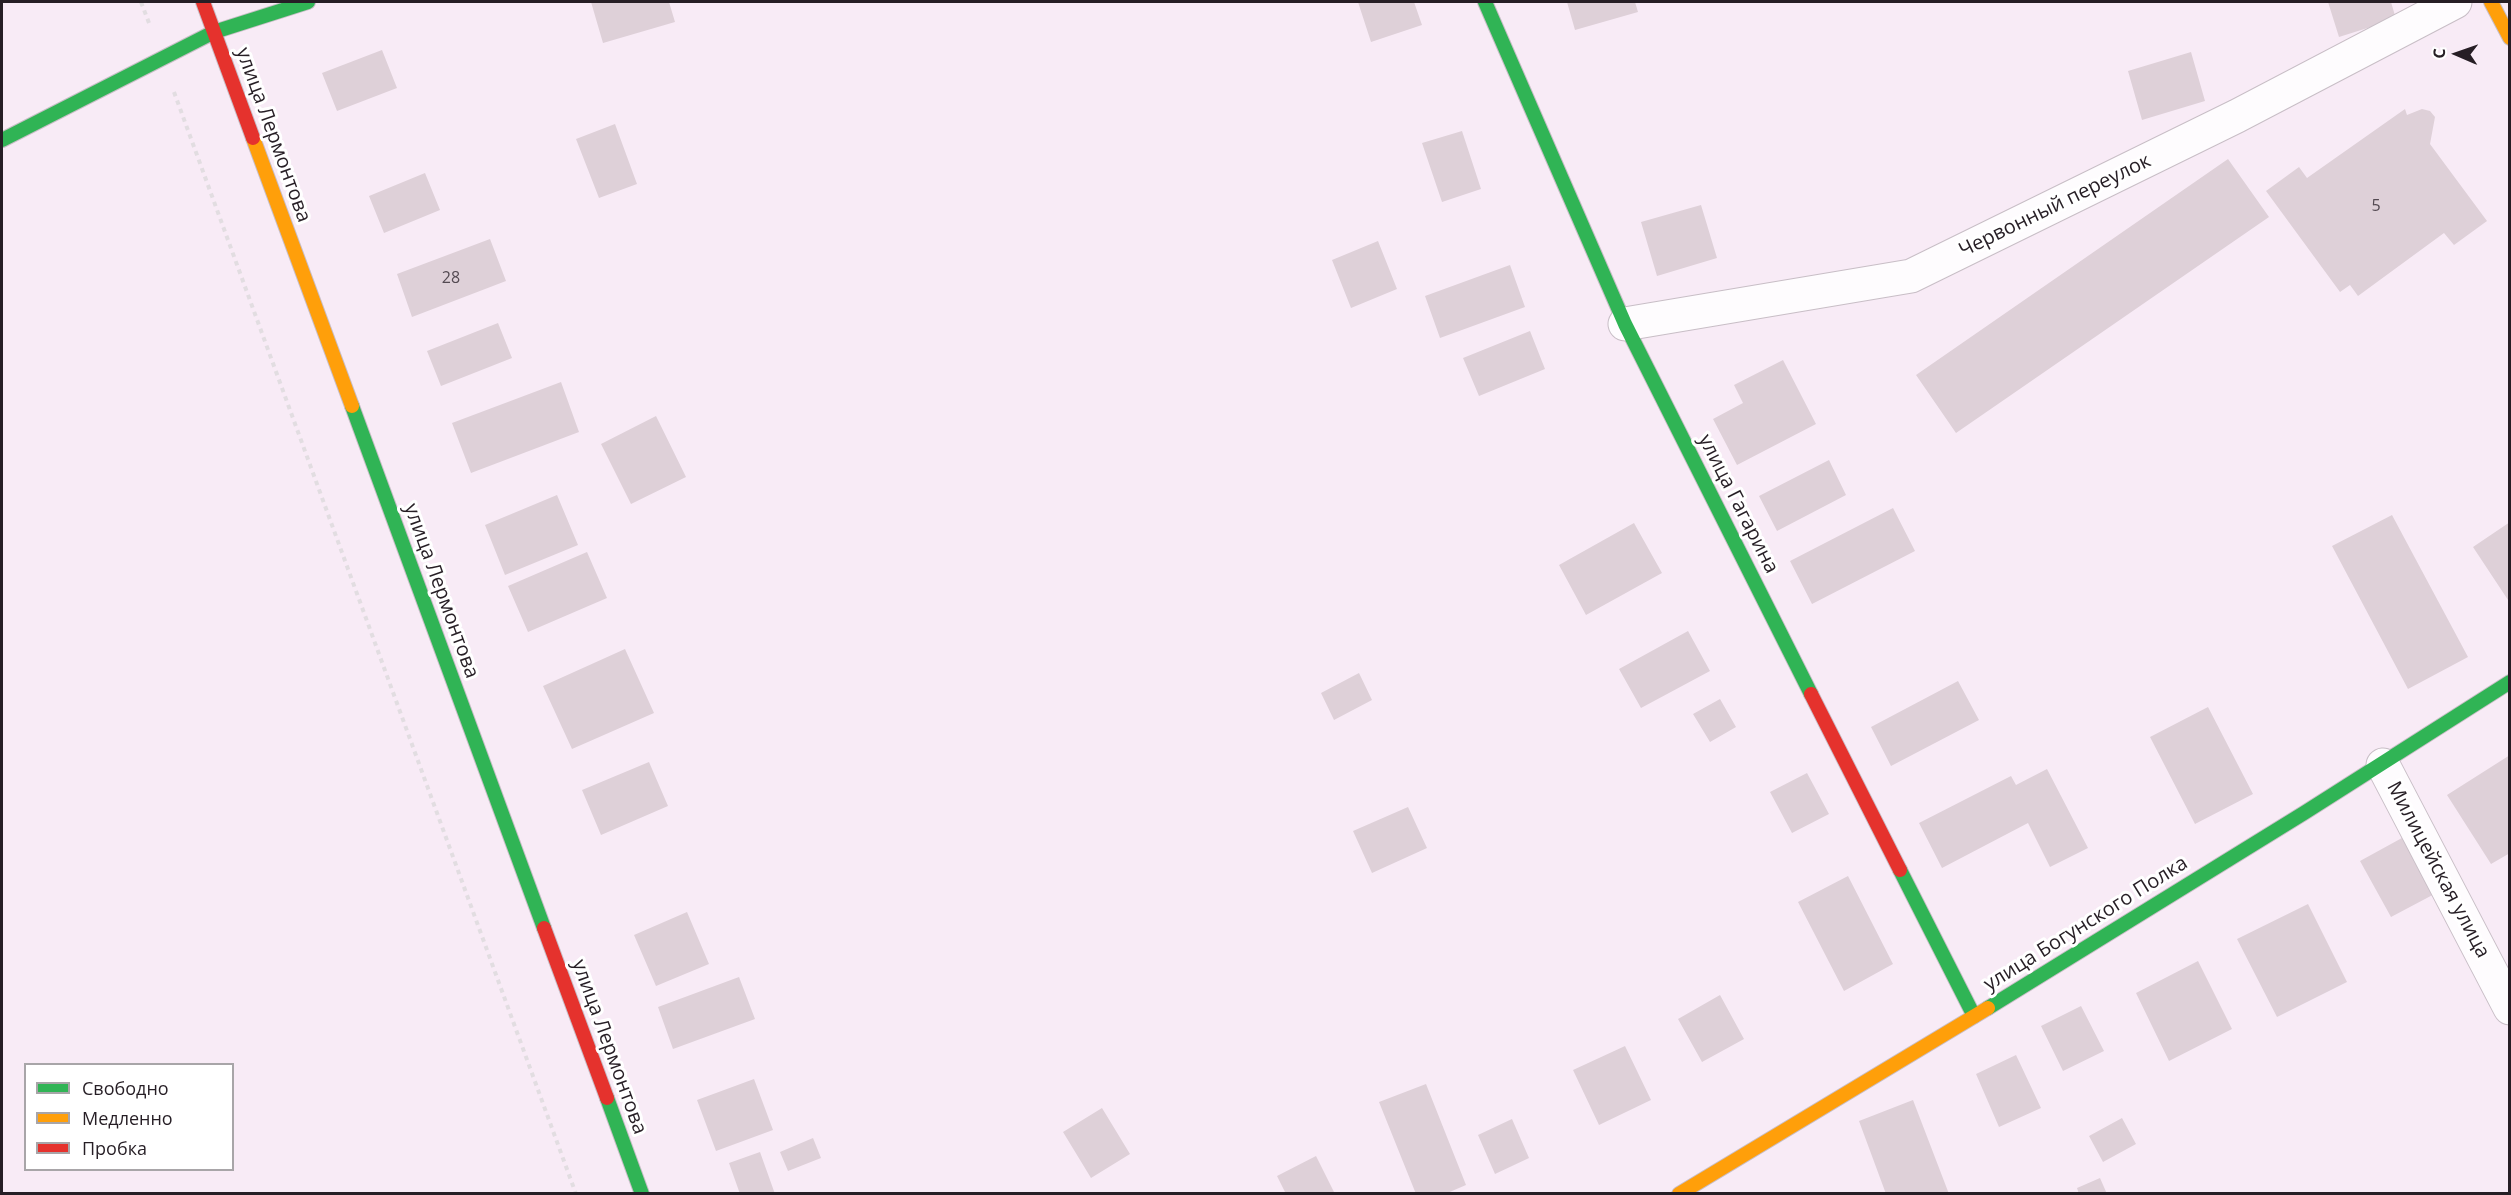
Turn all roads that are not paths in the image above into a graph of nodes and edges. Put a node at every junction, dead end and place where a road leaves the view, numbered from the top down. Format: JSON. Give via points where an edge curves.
{"nodes":[{"id":1,"x":203,"y":2,"type":"edge"},
{"id":2,"x":308,"y":2,"type":"edge"},
{"id":3,"x":1485,"y":2,"type":"edge"},
{"id":4,"x":2455,"y":2,"type":"edge"},
{"id":5,"x":2491,"y":2,"type":"edge"},
{"id":6,"x":214,"y":32,"type":"junction"},
{"id":7,"x":2510,"y":38,"type":"edge"},
{"id":8,"x":2,"y":140,"type":"edge"},
{"id":9,"x":1626,"y":324,"type":"junction"},
{"id":10,"x":2510,"y":682,"type":"edge"},
{"id":11,"x":2383,"y":765,"type":"junction"},
{"id":12,"x":2510,"y":1008,"type":"edge"},
{"id":13,"x":1974,"y":1016,"type":"junction"},
{"id":14,"x":642,"y":1194,"type":"edge"},
{"id":15,"x":1679,"y":1194,"type":"edge"}],
"edges":[{"from":1,"to":6,"type":"street","name":"улица Лермонтова"},
{"from":2,"to":6,"type":"street"},
{"from":3,"to":9,"type":"street","name":"улица Гагарина"},
{"from":4,"to":9,"type":"street","name":"Червонный переулок","via":[[2236,116],[1911,276]]},
{"from":5,"to":7,"type":"street"},
{"from":6,"to":8,"type":"street"},
{"from":6,"to":14,"type":"street","name":"улица Лермонтова"},
{"from":9,"to":13,"type":"street","name":"улица Гагарина"},
{"from":10,"to":11,"type":"street","name":"улица Богунского Полка"},
{"from":11,"to":12,"type":"street","name":"Милицейская улица"},
{"from":11,"to":13,"type":"street","name":"улица Богунского Полка"},
{"from":13,"to":15,"type":"street","name":"улица Богунского Полка"}]}
